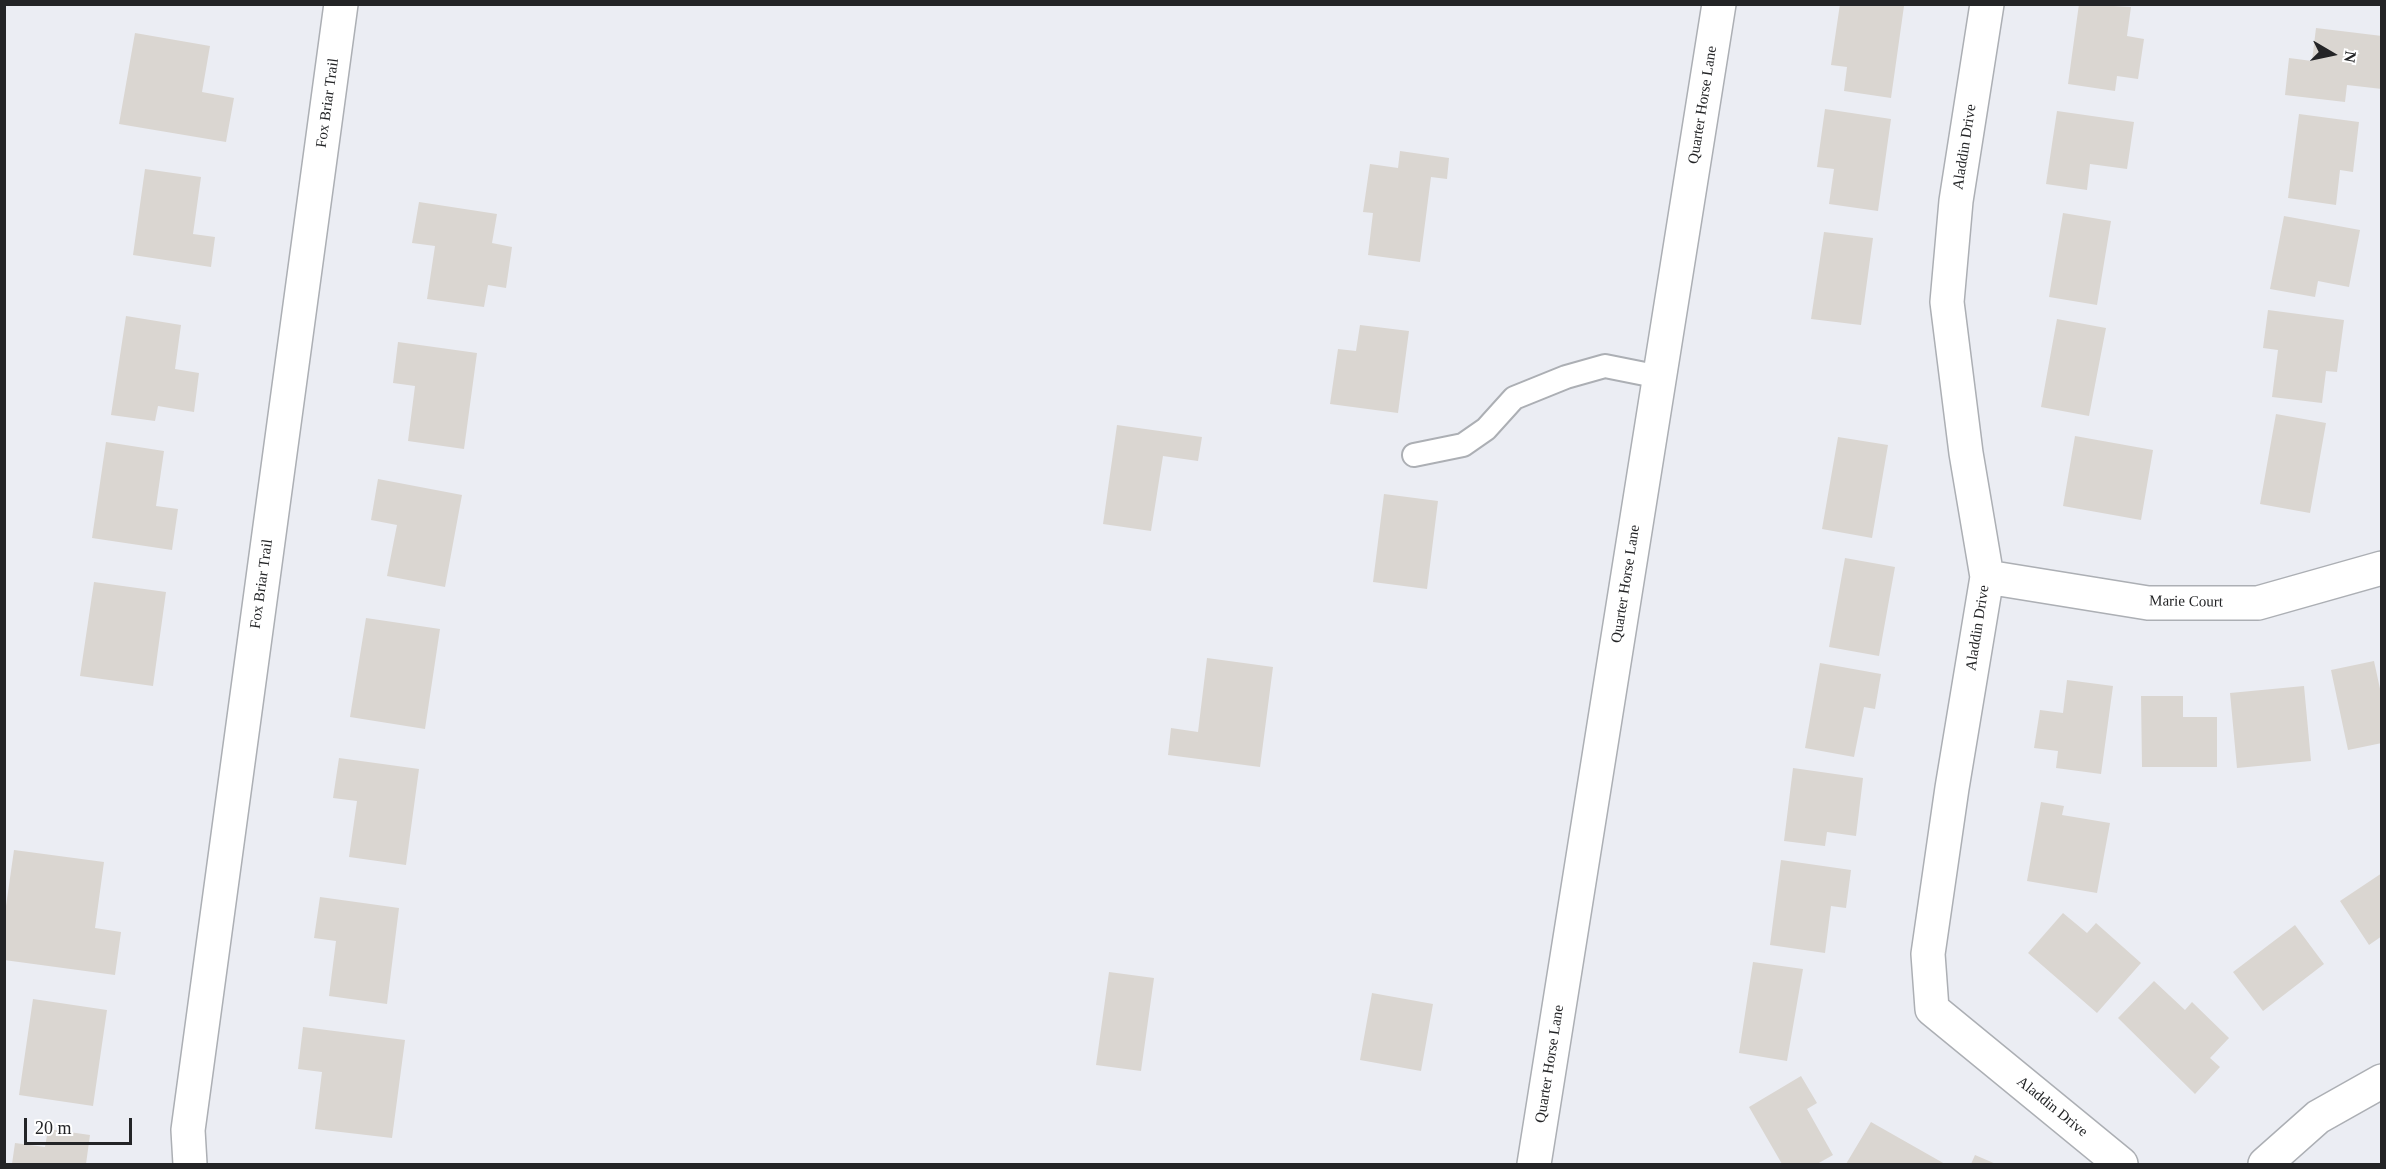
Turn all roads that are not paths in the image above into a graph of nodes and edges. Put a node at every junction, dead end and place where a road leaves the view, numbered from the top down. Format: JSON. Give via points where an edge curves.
{"nodes":[{"id":1,"x":341,"y":4,"type":"edge"},
{"id":2,"x":1719,"y":4,"type":"edge"},
{"id":3,"x":1987,"y":4,"type":"edge"},
{"id":4,"x":1660,"y":377,"type":"junction"},
{"id":5,"x":1414,"y":455,"type":"dead end"},
{"id":6,"x":2382,"y":568,"type":"edge"},
{"id":7,"x":1987,"y":577,"type":"junction"},
{"id":8,"x":2382,"y":1081,"type":"edge"},
{"id":9,"x":190,"y":1164,"type":"edge"},
{"id":10,"x":1534,"y":1164,"type":"edge"},
{"id":11,"x":2121,"y":1164,"type":"edge"},
{"id":12,"x":2265,"y":1164,"type":"edge"}],
"edges":[{"from":1,"to":9,"type":"street","name":"Fox Briar Trail","via":[[188,1130]]},
{"from":2,"to":4,"type":"street","name":"Quarter Horse Lane"},
{"from":3,"to":7,"type":"street","name":"Aladdin Drive","via":[[1956,201],[1947,302]]},
{"from":4,"to":5,"type":"lane","via":[[1605,366],[1566,377],[1514,398],[1486,429],[1463,445]]},
{"from":4,"to":10,"type":"street","name":"Quarter Horse Lane"},
{"from":6,"to":7,"type":"street","name":"Marie Court","via":[[2258,603],[2148,603]]},
{"from":7,"to":11,"type":"street","name":"Aladdin Drive","via":[[1929,954],[1932,1009]]},
{"from":8,"to":12,"type":"street","via":[[2318,1117]]}]}
